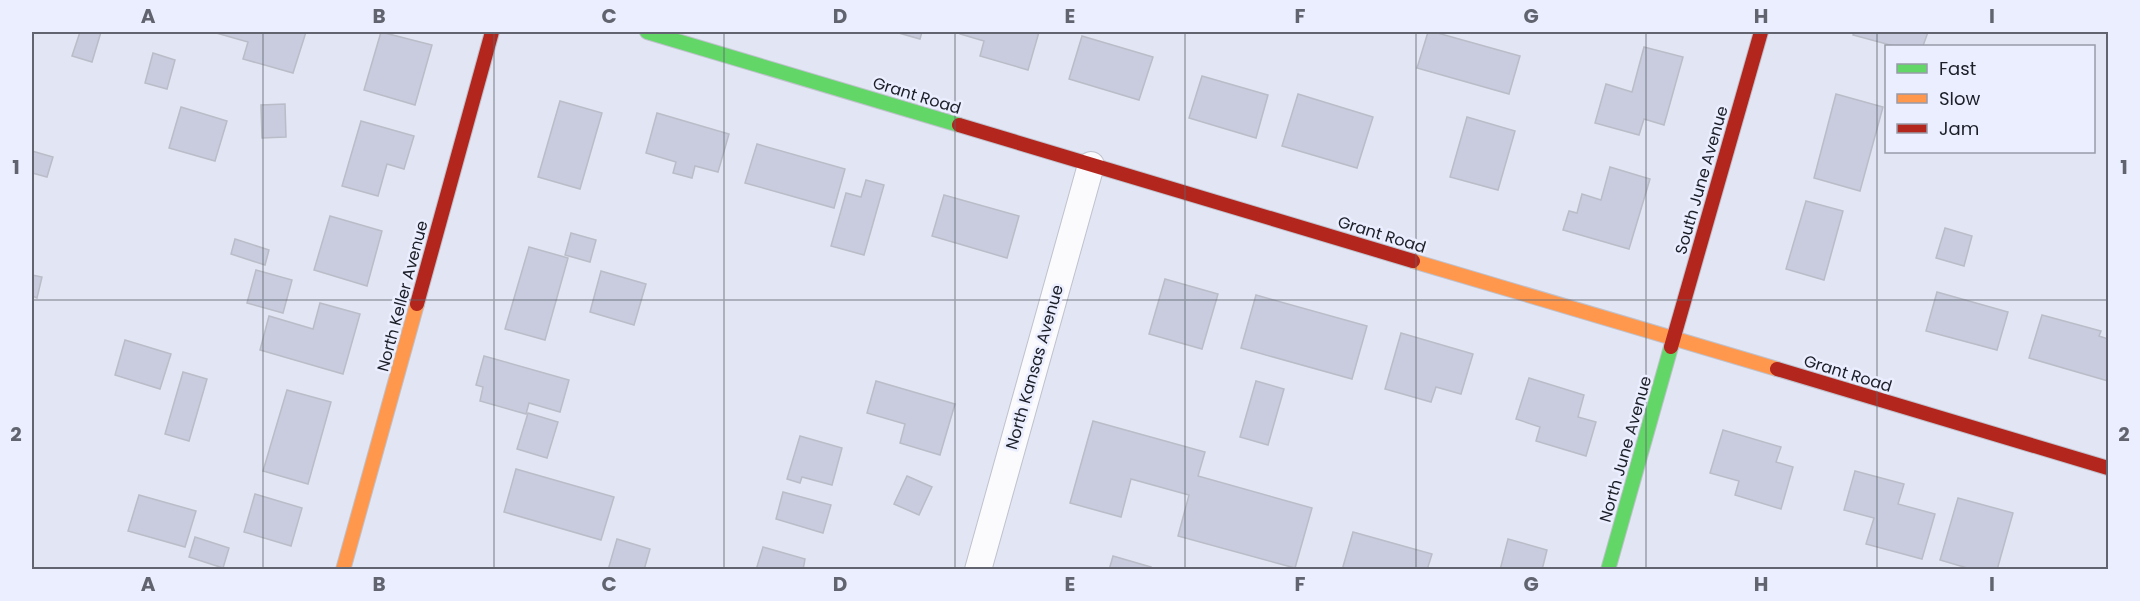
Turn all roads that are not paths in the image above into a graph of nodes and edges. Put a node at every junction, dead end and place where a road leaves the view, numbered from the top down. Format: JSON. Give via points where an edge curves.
{"nodes":[{"id":1,"x":492,"y":32,"type":"edge"},
{"id":2,"x":647,"y":32,"type":"edge"},
{"id":3,"x":1761,"y":32,"type":"edge"},
{"id":4,"x":1091,"y":165,"type":"junction"},
{"id":5,"x":1674,"y":338,"type":"junction"},
{"id":6,"x":2109,"y":468,"type":"edge"},
{"id":7,"x":343,"y":570,"type":"edge"},
{"id":8,"x":978,"y":570,"type":"edge"},
{"id":9,"x":1608,"y":570,"type":"edge"}],
"edges":[{"from":1,"to":7,"type":"main road","name":"North Keller Avenue"},
{"from":2,"to":4,"type":"main road","name":"Grant Road"},
{"from":3,"to":5,"type":"main road","name":"South June Avenue"},
{"from":4,"to":5,"type":"main road","name":"Grant Road"},
{"from":4,"to":8,"type":"street","name":"North Kansas Avenue"},
{"from":5,"to":6,"type":"main road","name":"Grant Road"},
{"from":5,"to":9,"type":"main road","name":"North June Avenue"}]}
